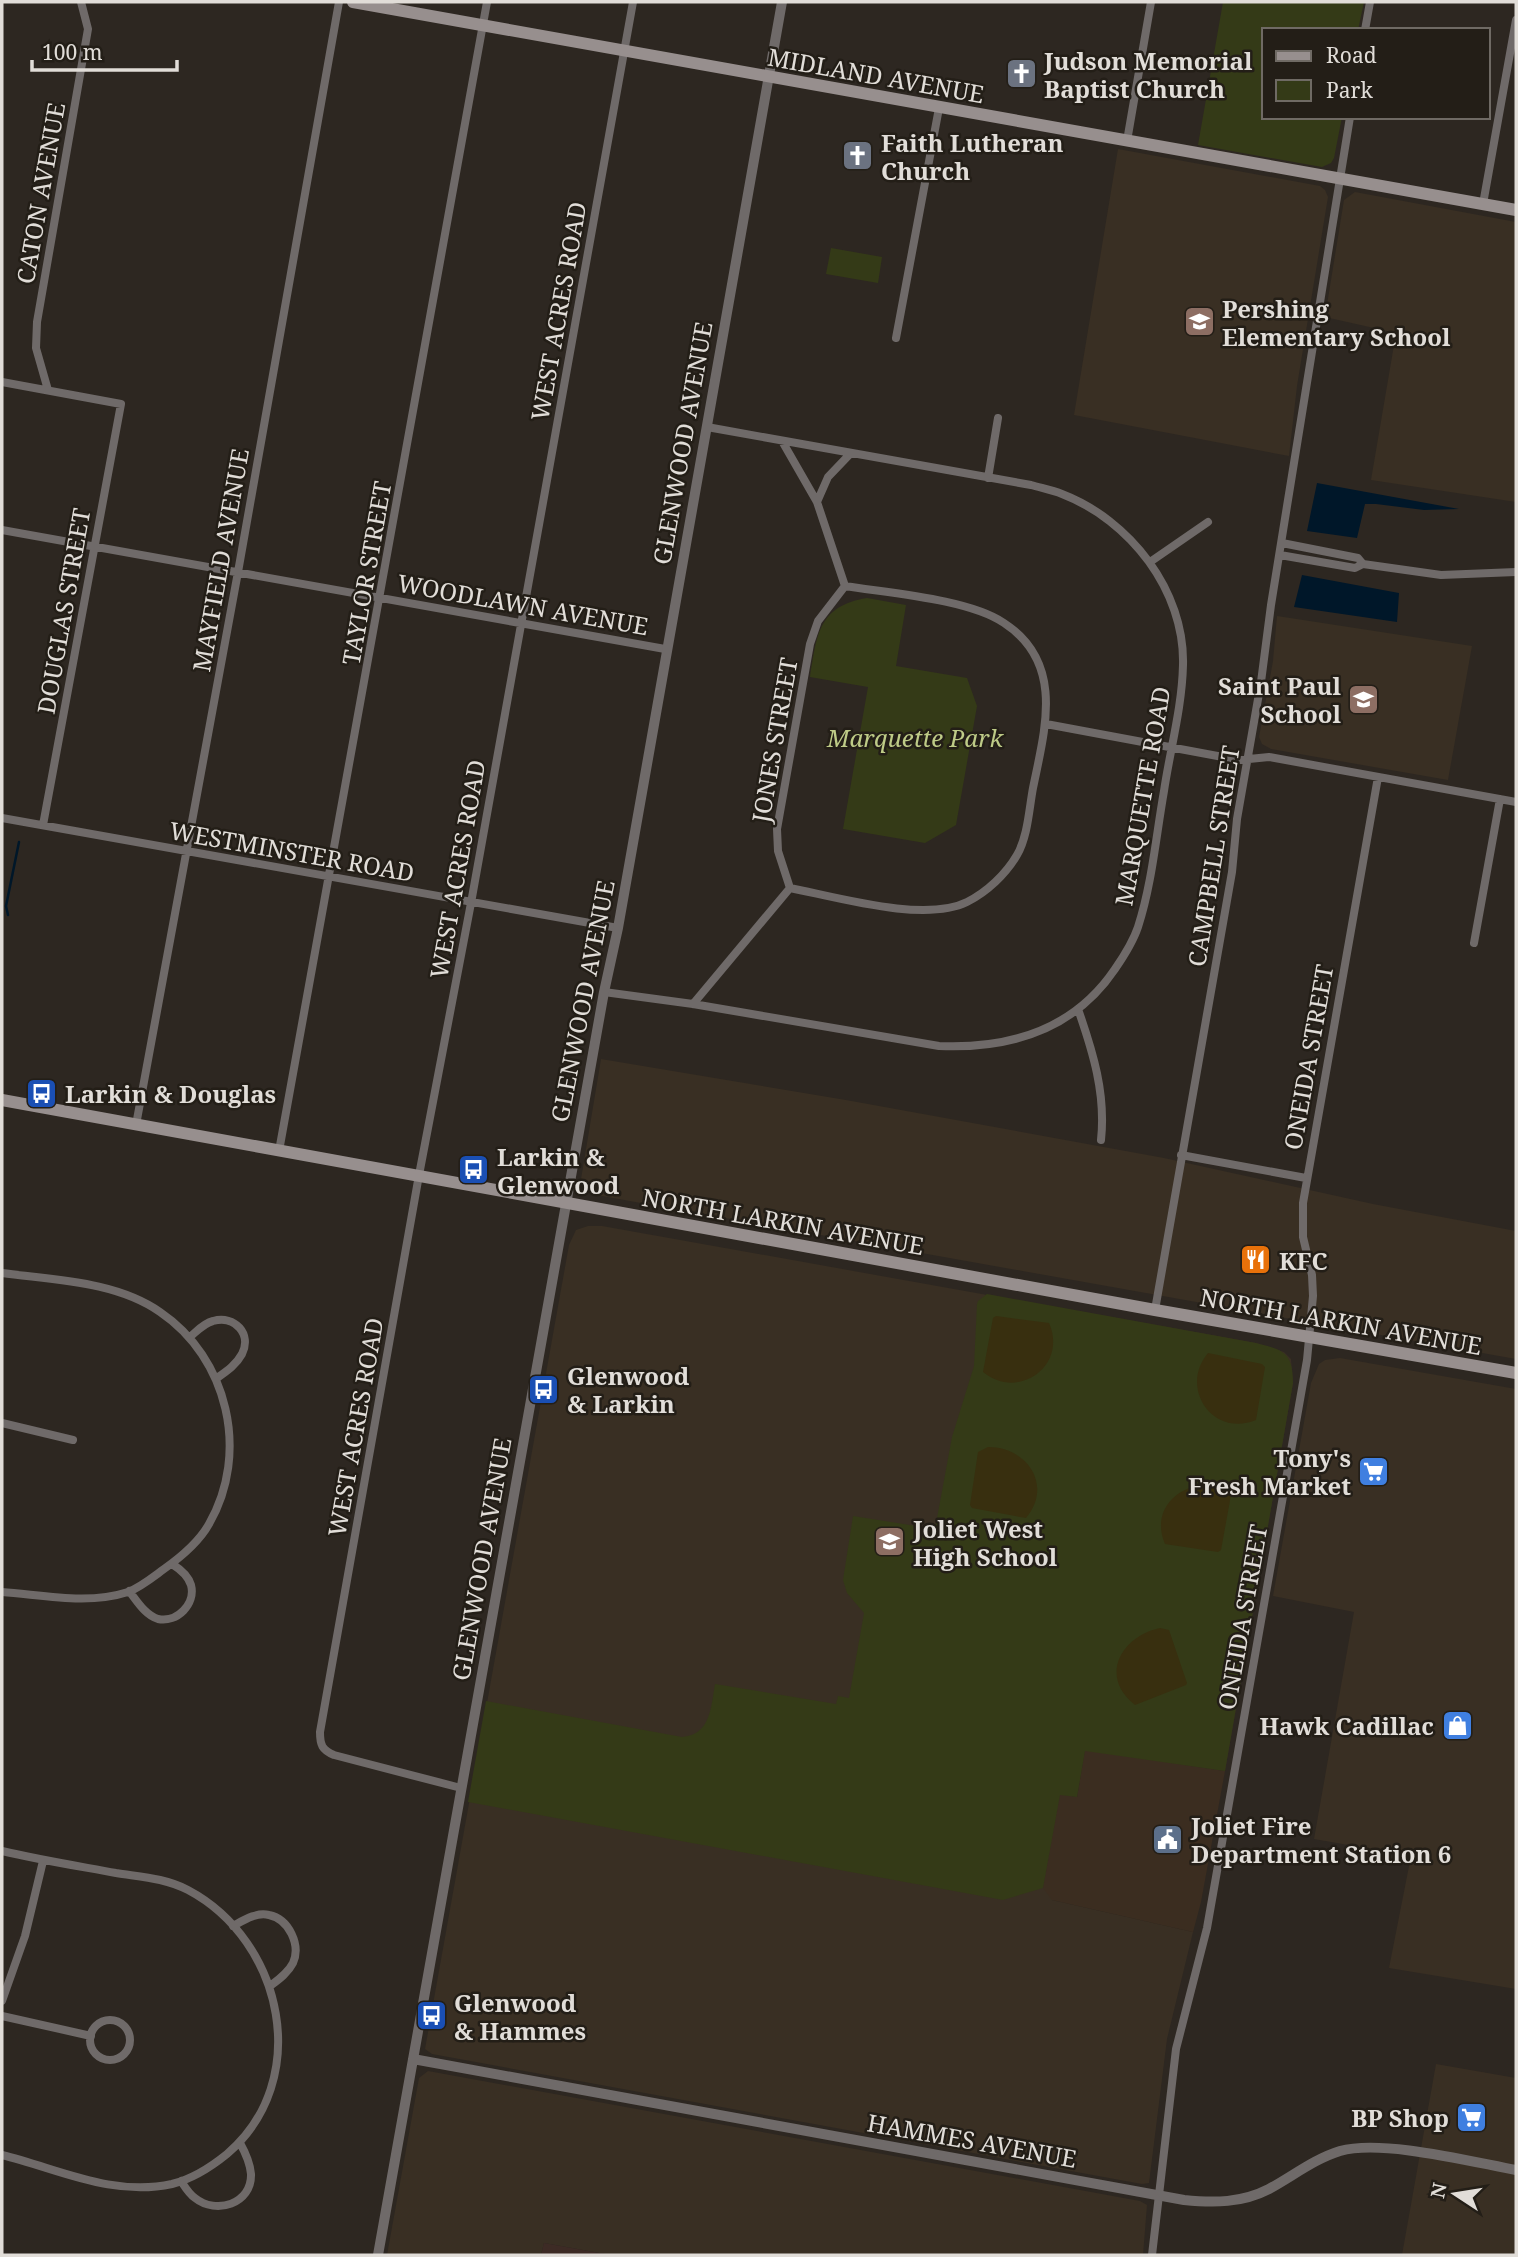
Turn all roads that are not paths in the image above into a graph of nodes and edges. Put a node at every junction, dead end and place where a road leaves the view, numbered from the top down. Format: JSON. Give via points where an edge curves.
{"nodes":[{"id":1,"x":81,"y":2,"type":"edge"},
{"id":2,"x":339,"y":2,"type":"edge"},
{"id":3,"x":353,"y":2,"type":"edge"},
{"id":4,"x":487,"y":2,"type":"edge"},
{"id":5,"x":633,"y":2,"type":"edge"},
{"id":6,"x":782,"y":2,"type":"edge"},
{"id":7,"x":1152,"y":2,"type":"edge"},
{"id":8,"x":1370,"y":2,"type":"edge"},
{"id":9,"x":1516,"y":20,"type":"edge"},
{"id":10,"x":483,"y":25,"type":"junction"},
{"id":11,"x":1365,"y":28,"type":"edge"},
{"id":12,"x":624,"y":51,"type":"junction"},
{"id":13,"x":769,"y":77,"type":"junction"},
{"id":14,"x":939,"y":107,"type":"junction"},
{"id":15,"x":1350,"y":119,"type":"edge"},
{"id":16,"x":1127,"y":141,"type":"junction"},
{"id":17,"x":1339,"y":179,"type":"junction"},
{"id":18,"x":1483,"y":204,"type":"junction"},
{"id":19,"x":1516,"y":209,"type":"edge"},
{"id":20,"x":896,"y":338,"type":"dead end"},
{"id":21,"x":2,"y":382,"type":"edge"},
{"id":22,"x":48,"y":390,"type":"junction"},
{"id":23,"x":998,"y":418,"type":"dead end"},
{"id":24,"x":707,"y":427,"type":"junction"},
{"id":25,"x":782,"y":441,"type":"junction"},
{"id":26,"x":850,"y":454,"type":"junction"},
{"id":27,"x":988,"y":478,"type":"junction"},
{"id":28,"x":817,"y":502,"type":"junction"},
{"id":29,"x":1209,"y":522,"type":"dead end"},
{"id":30,"x":2,"y":530,"type":"edge"},
{"id":31,"x":1282,"y":544,"type":"junction"},
{"id":32,"x":94,"y":546,"type":"junction"},
{"id":33,"x":1280,"y":555,"type":"junction"},
{"id":34,"x":1150,"y":562,"type":"junction"},
{"id":35,"x":1363,"y":564,"type":"junction"},
{"id":36,"x":237,"y":572,"type":"junction"},
{"id":37,"x":1516,"y":572,"type":"edge"},
{"id":38,"x":845,"y":586,"type":"junction"},
{"id":39,"x":381,"y":597,"type":"junction"},
{"id":40,"x":522,"y":623,"type":"junction"},
{"id":41,"x":665,"y":649,"type":"junction"},
{"id":42,"x":1046,"y":724,"type":"junction"},
{"id":43,"x":1171,"y":748,"type":"junction"},
{"id":44,"x":1249,"y":759,"type":"junction"},
{"id":45,"x":1378,"y":777,"type":"junction"},
{"id":46,"x":1500,"y":799,"type":"junction"},
{"id":47,"x":1516,"y":802,"type":"edge"},
{"id":48,"x":2,"y":818,"type":"edge"},
{"id":49,"x":43,"y":825,"type":"junction"},
{"id":50,"x":186,"y":852,"type":"junction"},
{"id":51,"x":330,"y":876,"type":"junction"},
{"id":52,"x":790,"y":888,"type":"junction"},
{"id":53,"x":471,"y":903,"type":"junction"},
{"id":54,"x":618,"y":928,"type":"junction"},
{"id":55,"x":1474,"y":943,"type":"dead end"},
{"id":56,"x":604,"y":992,"type":"junction"},
{"id":57,"x":693,"y":1004,"type":"junction"},
{"id":58,"x":1078,"y":1009,"type":"junction"},
{"id":59,"x":2,"y":1100,"type":"edge"},
{"id":60,"x":136,"y":1125,"type":"junction"},
{"id":61,"x":1101,"y":1140,"type":"dead end"},
{"id":62,"x":279,"y":1151,"type":"junction"},
{"id":63,"x":1181,"y":1155,"type":"junction"},
{"id":64,"x":419,"y":1175,"type":"junction"},
{"id":65,"x":1306,"y":1178,"type":"junction"},
{"id":66,"x":566,"y":1203,"type":"junction"},
{"id":67,"x":2,"y":1273,"type":"edge"},
{"id":68,"x":1155,"y":1310,"type":"junction"},
{"id":69,"x":190,"y":1337,"type":"junction"},
{"id":70,"x":1310,"y":1337,"type":"junction"},
{"id":71,"x":1516,"y":1373,"type":"edge"},
{"id":72,"x":217,"y":1378,"type":"junction"},
{"id":73,"x":2,"y":1423,"type":"edge"},
{"id":74,"x":73,"y":1440,"type":"dead end"},
{"id":75,"x":172,"y":1564,"type":"junction"},
{"id":76,"x":130,"y":1591,"type":"junction"},
{"id":77,"x":2,"y":1592,"type":"edge"},
{"id":78,"x":461,"y":1788,"type":"junction"},
{"id":79,"x":2,"y":1851,"type":"edge"},
{"id":80,"x":43,"y":1861,"type":"junction"},
{"id":81,"x":233,"y":1926,"type":"junction"},
{"id":82,"x":270,"y":1986,"type":"junction"},
{"id":83,"x":2,"y":2001,"type":"edge"},
{"id":84,"x":2,"y":2016,"type":"edge"},
{"id":85,"x":91,"y":2036,"type":"junction"},
{"id":86,"x":413,"y":2059,"type":"junction"},
{"id":87,"x":240,"y":2143,"type":"junction"},
{"id":88,"x":2,"y":2155,"type":"edge"},
{"id":89,"x":1516,"y":2170,"type":"edge"},
{"id":90,"x":181,"y":2181,"type":"junction"},
{"id":91,"x":1158,"y":2195,"type":"junction"},
{"id":92,"x":378,"y":2255,"type":"edge"},
{"id":93,"x":1152,"y":2255,"type":"edge"}],
"edges":[{"from":1,"to":22,"type":"street","name":"CATON AVENUE","via":[[88,29],[37,322],[36,348]]},
{"from":2,"to":36,"type":"street","name":"MAYFIELD AVENUE"},
{"from":3,"to":10,"type":"main road","name":"MIDLAND AVENUE"},
{"from":4,"to":10,"type":"street","name":"TAYLOR STREET"},
{"from":5,"to":12,"type":"street","name":"WEST ACRES ROAD"},
{"from":6,"to":13,"type":"street","name":"GLENWOOD AVENUE"},
{"from":7,"to":16,"type":"street"},
{"from":8,"to":11,"type":"street"},
{"from":9,"to":18,"type":"street"},
{"from":10,"to":12,"type":"main road","name":"MIDLAND AVENUE"},
{"from":10,"to":39,"type":"street","name":"TAYLOR STREET"},
{"from":12,"to":13,"type":"main road","name":"MIDLAND AVENUE"},
{"from":12,"to":40,"type":"street","name":"WEST ACRES ROAD"},
{"from":13,"to":14,"type":"main road","name":"MIDLAND AVENUE"},
{"from":13,"to":24,"type":"street","name":"GLENWOOD AVENUE"},
{"from":14,"to":16,"type":"main road","name":"MIDLAND AVENUE"},
{"from":14,"to":20,"type":"street"},
{"from":15,"to":17,"type":"street","name":"CAMPBELL STREET"},
{"from":16,"to":17,"type":"main road","name":"MIDLAND AVENUE"},
{"from":17,"to":18,"type":"main road","name":"MIDLAND AVENUE"},
{"from":17,"to":31,"type":"street","name":"CAMPBELL STREET"},
{"from":18,"to":19,"type":"main road","name":"MIDLAND AVENUE"},
{"from":21,"to":22,"type":"street"},
{"from":22,"to":32,"type":"street","name":"DOUGLAS STREET","via":[[121,404]]},
{"from":23,"to":27,"type":"street"},
{"from":24,"to":25,"type":"street","name":"MARQUETTE ROAD"},
{"from":24,"to":41,"type":"street","name":"GLENWOOD AVENUE"},
{"from":25,"to":26,"type":"street","name":"MARQUETTE ROAD"},
{"from":25,"to":28,"type":"street"},
{"from":26,"to":27,"type":"street","name":"MARQUETTE ROAD"},
{"from":26,"to":28,"type":"street","via":[[828,477]]},
{"from":27,"to":34,"type":"street","name":"MARQUETTE ROAD","via":[[1031,485],[1089,507],[1134,542]]},
{"from":28,"to":38,"type":"street"},
{"from":29,"to":34,"type":"street"},
{"from":30,"to":32,"type":"street","name":"WOODLAWN AVENUE"},
{"from":31,"to":33,"type":"street","name":"CAMPBELL STREET"},
{"from":31,"to":35,"type":"street","via":[[1358,558]]},
{"from":32,"to":36,"type":"street","name":"WOODLAWN AVENUE"},
{"from":32,"to":49,"type":"street","name":"DOUGLAS STREET"},
{"from":33,"to":35,"type":"street","via":[[1355,568]]},
{"from":33,"to":44,"type":"street","name":"CAMPBELL STREET"},
{"from":34,"to":43,"type":"street","name":"MARQUETTE ROAD","via":[[1181,632],[1182,694]]},
{"from":35,"to":37,"type":"street","via":[[1441,575]]},
{"from":36,"to":39,"type":"street","name":"WOODLAWN AVENUE"},
{"from":36,"to":50,"type":"street","name":"MAYFIELD AVENUE"},
{"from":38,"to":42,"type":"street","via":[[962,605],[1005,623],[1035,656],[1048,700]]},
{"from":38,"to":52,"type":"street","name":"JONES STREET","via":[[818,621],[810,644],[777,829],[778,850]]},
{"from":39,"to":40,"type":"street","name":"WOODLAWN AVENUE"},
{"from":39,"to":51,"type":"street","name":"TAYLOR STREET"},
{"from":40,"to":41,"type":"street","name":"WOODLAWN AVENUE"},
{"from":40,"to":53,"type":"street","name":"WEST ACRES ROAD"},
{"from":41,"to":54,"type":"street","name":"GLENWOOD AVENUE"},
{"from":42,"to":43,"type":"street"},
{"from":42,"to":52,"type":"street","via":[[1018,853],[986,890],[965,903],[910,910]]},
{"from":43,"to":44,"type":"street"},
{"from":43,"to":58,"type":"street","name":"MARQUETTE ROAD","via":[[1137,930],[1106,982]]},
{"from":44,"to":45,"type":"street","via":[[1269,757]]},
{"from":44,"to":63,"type":"street","name":"CAMPBELL STREET"},
{"from":45,"to":46,"type":"street"},
{"from":45,"to":65,"type":"street","name":"ONEIDA STREET"},
{"from":46,"to":47,"type":"street"},
{"from":46,"to":55,"type":"street"},
{"from":48,"to":49,"type":"street","name":"WESTMINSTER ROAD"},
{"from":49,"to":50,"type":"street","name":"WESTMINSTER ROAD"},
{"from":50,"to":51,"type":"street","name":"WESTMINSTER ROAD"},
{"from":50,"to":60,"type":"street","name":"MAYFIELD AVENUE"},
{"from":51,"to":53,"type":"street","name":"WESTMINSTER ROAD"},
{"from":51,"to":62,"type":"street","name":"TAYLOR STREET"},
{"from":52,"to":57,"type":"street"},
{"from":53,"to":54,"type":"street","name":"WESTMINSTER ROAD"},
{"from":53,"to":64,"type":"street","name":"WEST ACRES ROAD"},
{"from":54,"to":56,"type":"street","name":"GLENWOOD AVENUE"},
{"from":56,"to":57,"type":"street","name":"MARQUETTE ROAD"},
{"from":56,"to":66,"type":"street","name":"GLENWOOD AVENUE"},
{"from":57,"to":58,"type":"street","name":"MARQUETTE ROAD","via":[[972,1048],[1034,1034]]},
{"from":58,"to":61,"type":"street","via":[[1101,1094]]},
{"from":59,"to":60,"type":"main road","name":"NORTH LARKIN AVENUE"},
{"from":60,"to":62,"type":"main road","name":"NORTH LARKIN AVENUE"},
{"from":62,"to":64,"type":"main road","name":"NORTH LARKIN AVENUE"},
{"from":63,"to":65,"type":"street"},
{"from":63,"to":68,"type":"street","name":"CAMPBELL STREET"},
{"from":64,"to":66,"type":"main road","name":"NORTH LARKIN AVENUE"},
{"from":64,"to":78,"type":"street","name":"WEST ACRES ROAD","via":[[320,1744],[334,1755]]},
{"from":65,"to":70,"type":"street","name":"ONEIDA STREET","via":[[1302,1222],[1313,1286]]},
{"from":66,"to":68,"type":"main road","name":"NORTH LARKIN AVENUE"},
{"from":66,"to":78,"type":"street","name":"GLENWOOD AVENUE"},
{"from":67,"to":69,"type":"street","via":[[132,1296]]},
{"from":68,"to":70,"type":"main road","name":"NORTH LARKIN AVENUE"},
{"from":69,"to":72,"type":"street"},
{"from":69,"to":72,"type":"street","via":[[214,1321],[226,1320],[236,1323],[244,1334],[241,1356]]},
{"from":70,"to":71,"type":"main road","name":"NORTH LARKIN AVENUE"},
{"from":70,"to":91,"type":"street","name":"ONEIDA STREET","via":[[1209,1915],[1176,2049]]},
{"from":72,"to":75,"type":"street","via":[[229,1432],[224,1485],[208,1526]]},
{"from":73,"to":74,"type":"street"},
{"from":75,"to":76,"type":"street"},
{"from":75,"to":76,"type":"street","via":[[191,1586],[183,1612],[173,1619],[157,1619],[144,1611]]},
{"from":76,"to":77,"type":"street","via":[[76,1599]]},
{"from":78,"to":86,"type":"street","name":"GLENWOOD AVENUE"},
{"from":79,"to":80,"type":"street"},
{"from":80,"to":81,"type":"street","via":[[161,1880],[189,1891]]},
{"from":80,"to":83,"type":"street"},
{"from":81,"to":82,"type":"street"},
{"from":81,"to":82,"type":"street","via":[[269,1915],[293,1936],[294,1962]]},
{"from":82,"to":87,"type":"street","via":[[277,2018],[276,2070],[259,2118]]},
{"from":84,"to":85,"type":"street"},
{"from":85,"to":85,"type":"street","via":[[92,2049],[102,2059],[121,2057],[130,2046],[129,2033],[115,2021],[97,2025]]},
{"from":86,"to":91,"type":"street","name":"HAMMES AVENUE"},
{"from":86,"to":92,"type":"street","name":"GLENWOOD AVENUE"},
{"from":87,"to":90,"type":"street","via":[[214,2165]]},
{"from":87,"to":90,"type":"street","via":[[247,2155],[250,2182],[230,2206],[204,2204]]},
{"from":88,"to":90,"type":"street","via":[[118,2188],[143,2189]]},
{"from":89,"to":91,"type":"street","name":"HAMMES AVENUE","via":[[1363,2147],[1324,2157],[1245,2198],[1210,2202]]},
{"from":91,"to":93,"type":"street","name":"ONEIDA STREET"}]}
